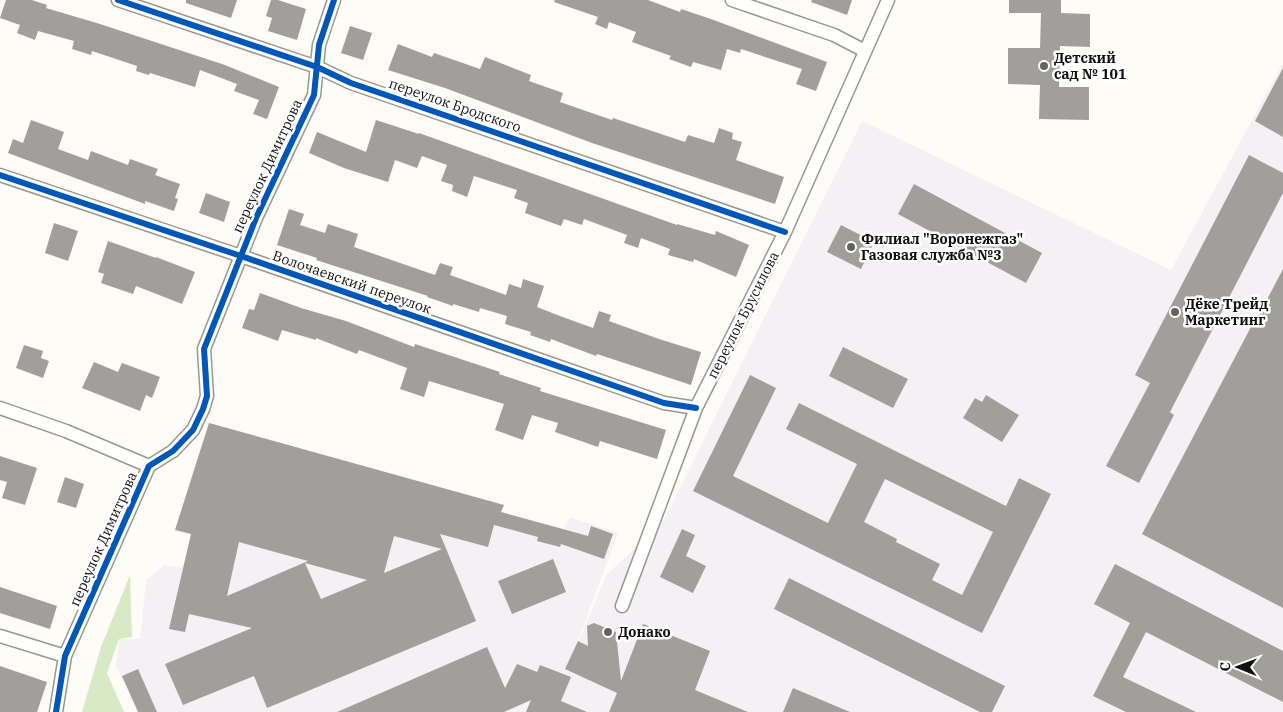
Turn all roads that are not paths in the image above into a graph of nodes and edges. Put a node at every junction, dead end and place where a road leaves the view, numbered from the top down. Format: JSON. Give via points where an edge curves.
{"nodes":[{"id":1,"x":118,"y":0,"type":"edge"},
{"id":2,"x":334,"y":0,"type":"edge"},
{"id":3,"x":732,"y":0,"type":"edge"},
{"id":4,"x":888,"y":0,"type":"edge"},
{"id":5,"x":865,"y":51,"type":"junction"},
{"id":6,"x":317,"y":67,"type":"junction"},
{"id":7,"x":0,"y":175,"type":"edge"},
{"id":8,"x":785,"y":232,"type":"junction"},
{"id":9,"x":241,"y":256,"type":"junction"},
{"id":10,"x":0,"y":408,"type":"edge"},
{"id":11,"x":696,"y":408,"type":"junction"},
{"id":12,"x":149,"y":466,"type":"junction"},
{"id":13,"x":622,"y":606,"type":"dead end"},
{"id":14,"x":0,"y":636,"type":"edge"},
{"id":15,"x":65,"y":656,"type":"junction"},
{"id":16,"x":56,"y":712,"type":"edge"}],
"edges":[{"from":1,"to":6,"type":"street","name":"переулок Бродского"},
{"from":2,"to":6,"type":"street","name":"переулок Димитрова","via":[[319,45]]},
{"from":3,"to":5,"type":"street","via":[[834,35]]},
{"from":4,"to":5,"type":"street","name":"переулок Брусилова"},
{"from":5,"to":8,"type":"street","name":"переулок Брусилова"},
{"from":6,"to":8,"type":"street","name":"переулок Бродского","via":[[351,83]]},
{"from":6,"to":9,"type":"street","name":"переулок Димитрова","via":[[314,96]]},
{"from":7,"to":9,"type":"street","name":"Волочаевский переулок"},
{"from":8,"to":11,"type":"street","name":"переулок Брусилова"},
{"from":9,"to":11,"type":"street","name":"Волочаевский переулок","via":[[664,403]]},
{"from":9,"to":12,"type":"street","name":"переулок Димитрова","via":[[204,349],[207,396],[203,409],[193,430],[172,451]]},
{"from":10,"to":12,"type":"street","via":[[66,431]]},
{"from":11,"to":13,"type":"street","name":"переулок Брусилова"},
{"from":12,"to":15,"type":"street","name":"переулок Димитрова"},
{"from":14,"to":15,"type":"street"},
{"from":15,"to":16,"type":"street","name":"переулок Димитрова"}]}
